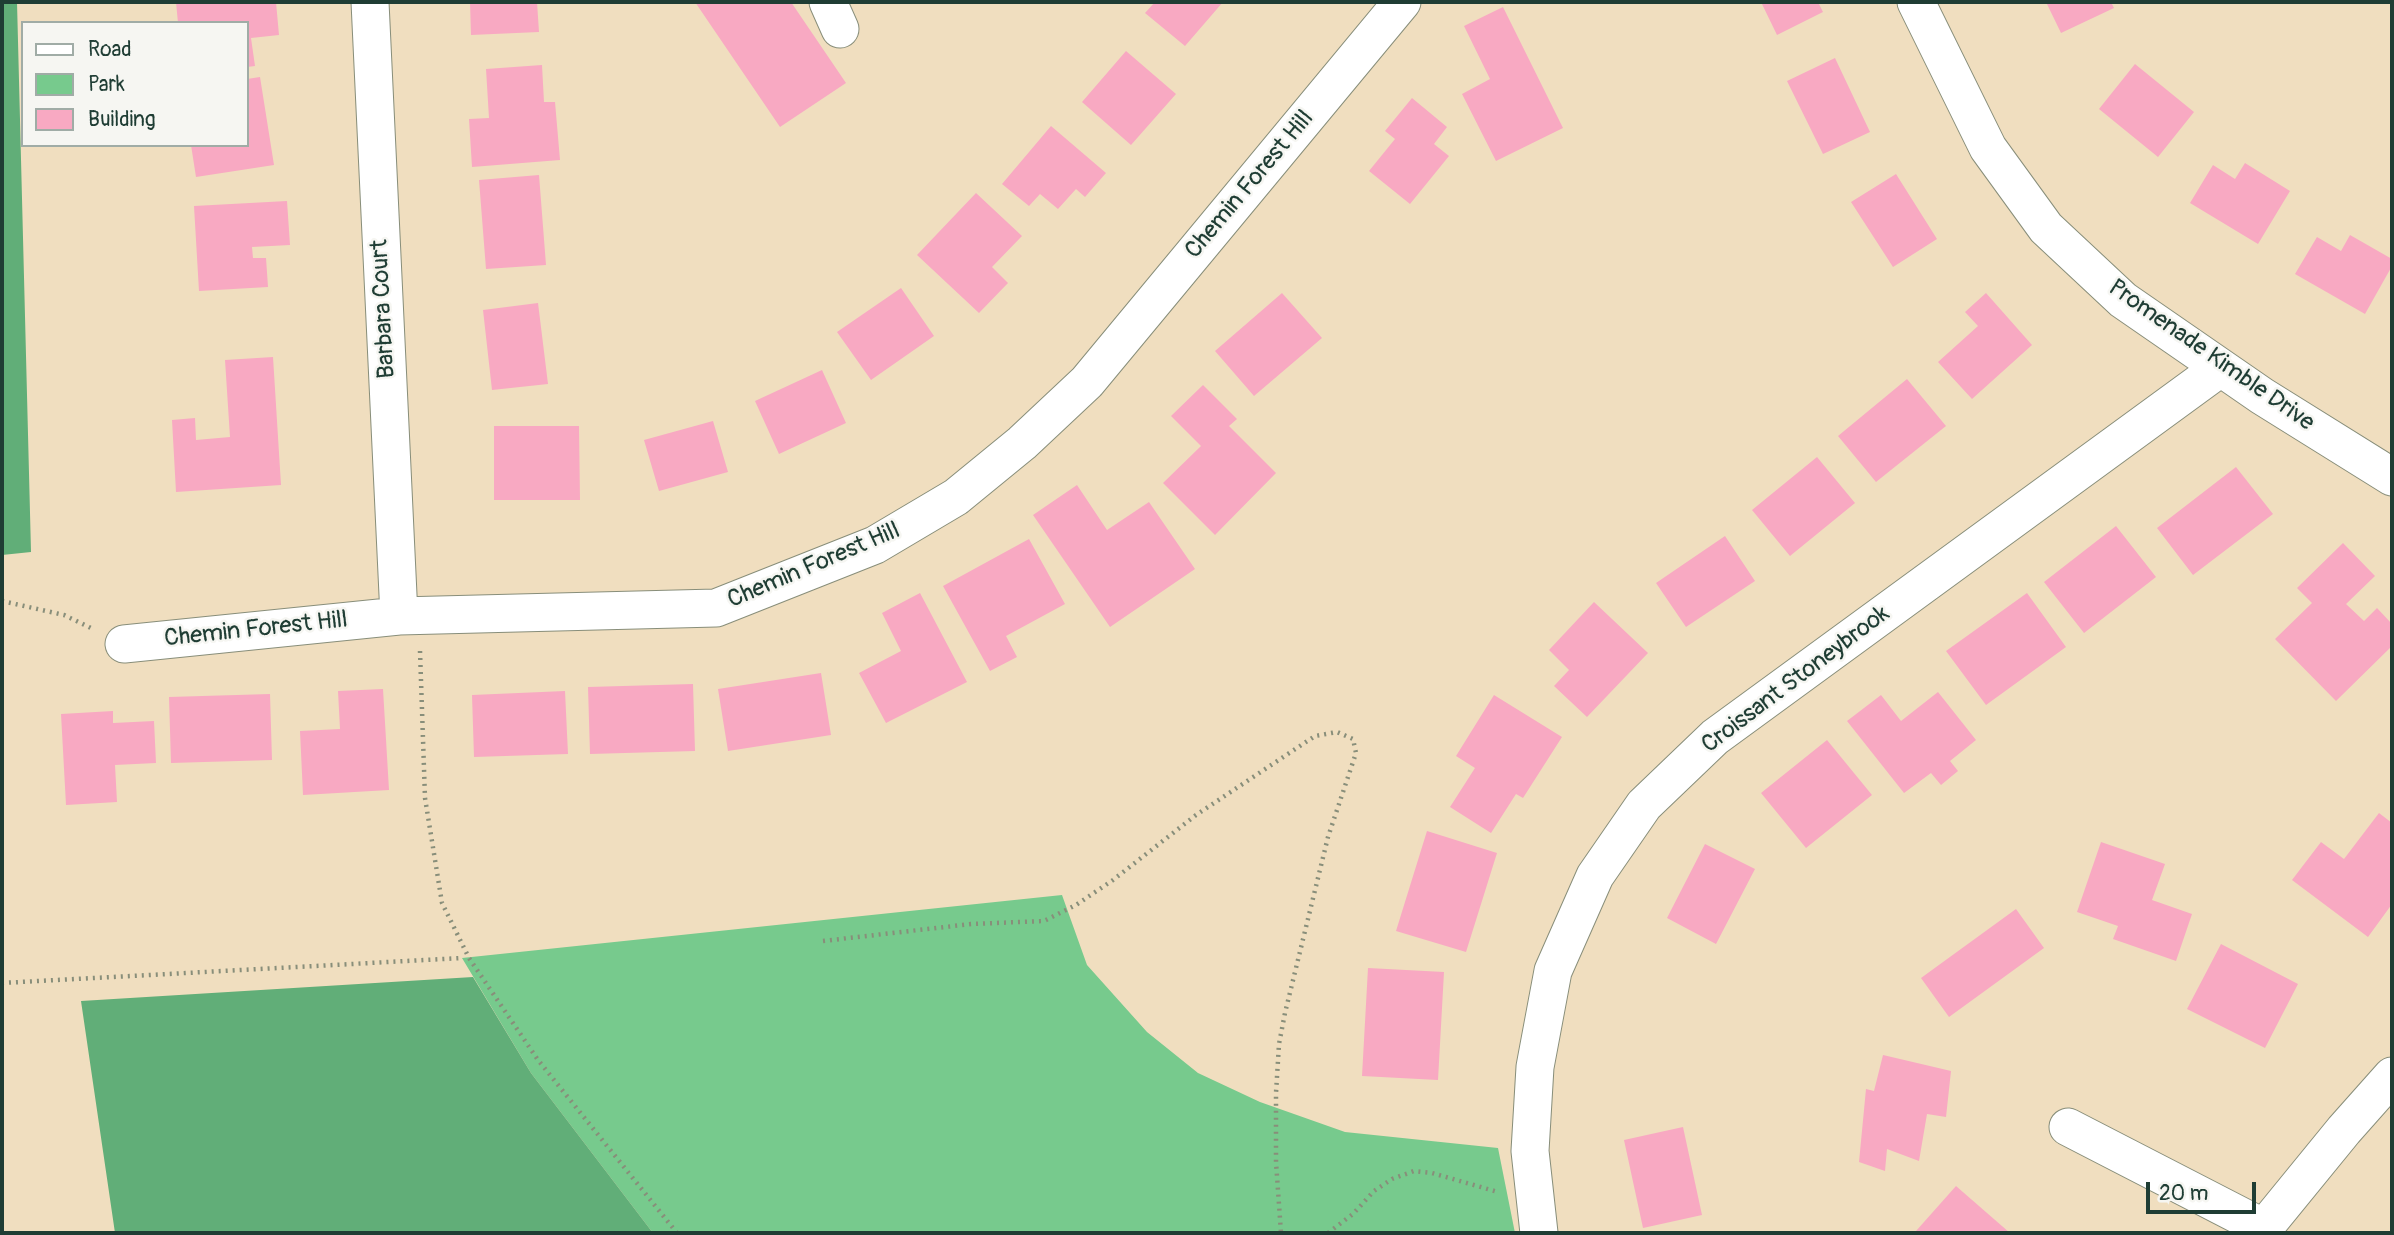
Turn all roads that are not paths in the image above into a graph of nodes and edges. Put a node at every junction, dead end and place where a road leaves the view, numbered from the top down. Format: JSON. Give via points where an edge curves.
{"nodes":[{"id":1,"x":370,"y":2,"type":"edge"},
{"id":2,"x":1402,"y":2,"type":"edge"},
{"id":3,"x":1916,"y":2,"type":"edge"},
{"id":4,"x":2220,"y":368,"type":"junction"},
{"id":5,"x":2392,"y":477,"type":"edge"},
{"id":6,"x":399,"y":616,"type":"junction"},
{"id":7,"x":124,"y":644,"type":"road end"},
{"id":8,"x":2392,"y":1076,"type":"edge"},
{"id":9,"x":2068,"y":1127,"type":"dead end"},
{"id":10,"x":1538,"y":1220,"type":"edge"},
{"id":11,"x":2263,"y":1231,"type":"edge"}],
"edges":[{"from":1,"to":6,"type":"street","name":"Barbara Court"},
{"from":2,"to":6,"type":"street","name":"Chemin Forest Hill","via":[[1087,382],[956,497],[875,545],[716,608]]},
{"from":3,"to":4,"type":"street","name":"Promenade Kimble Drive","via":[[1988,148],[2046,228],[2123,300]]},
{"from":4,"to":5,"type":"street","name":"Promenade Kimble Drive"},
{"from":4,"to":10,"type":"street","name":"Croissant Stoneybrook","via":[[1714,737],[1644,805],[1595,876],[1553,971],[1535,1067],[1530,1152]]},
{"from":6,"to":7,"type":"street","name":"Chemin Forest Hill"},
{"from":8,"to":11,"type":"street"},
{"from":9,"to":11,"type":"street"}]}
